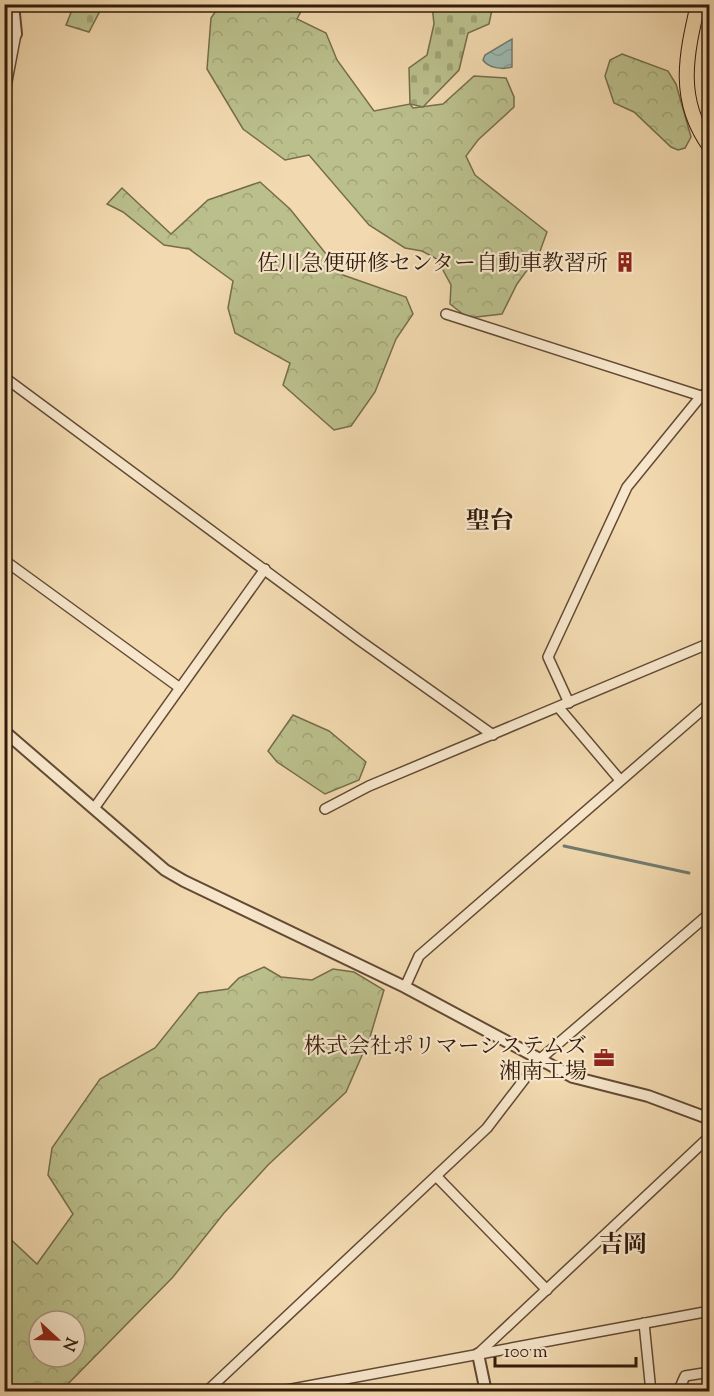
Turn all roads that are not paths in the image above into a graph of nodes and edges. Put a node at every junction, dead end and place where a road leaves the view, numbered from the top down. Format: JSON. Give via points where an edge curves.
{"nodes":[{"id":1,"x":13,"y":4,"type":"edge"},
{"id":2,"x":701,"y":9,"type":"edge"},
{"id":3,"x":16,"y":34,"type":"joint"},
{"id":4,"x":4,"y":97,"type":"edge"},
{"id":5,"x":709,"y":146,"type":"edge"},
{"id":6,"x":446,"y":314,"type":"dead end"},
{"id":7,"x":4,"y":377,"type":"edge"},
{"id":8,"x":705,"y":394,"type":"edge"},
{"id":9,"x":4,"y":560,"type":"edge"},
{"id":10,"x":265,"y":569,"type":"junction"},
{"id":11,"x":709,"y":644,"type":"edge"},
{"id":12,"x":180,"y":688,"type":"junction"},
{"id":13,"x":569,"y":703,"type":"junction"},
{"id":14,"x":710,"y":703,"type":"edge"},
{"id":15,"x":559,"y":708,"type":"junction"},
{"id":16,"x":4,"y":731,"type":"edge"},
{"id":17,"x":493,"y":735,"type":"junction"},
{"id":18,"x":620,"y":780,"type":"junction"},
{"id":19,"x":95,"y":807,"type":"junction"},
{"id":20,"x":325,"y":808,"type":"dead end"},
{"id":21,"x":710,"y":913,"type":"edge"},
{"id":22,"x":405,"y":987,"type":"junction"},
{"id":23,"x":539,"y":1060,"type":"junction"},
{"id":24,"x":710,"y":1119,"type":"edge"},
{"id":25,"x":710,"y":1136,"type":"edge"},
{"id":26,"x":436,"y":1177,"type":"junction"},
{"id":27,"x":547,"y":1290,"type":"junction"},
{"id":28,"x":710,"y":1311,"type":"edge"},
{"id":29,"x":644,"y":1323,"type":"junction"},
{"id":30,"x":478,"y":1354,"type":"junction"},
{"id":31,"x":710,"y":1372,"type":"edge"},
{"id":32,"x":322,"y":1387,"type":"edge"},
{"id":33,"x":206,"y":1392,"type":"edge"},
{"id":34,"x":276,"y":1392,"type":"edge"},
{"id":35,"x":486,"y":1392,"type":"edge"},
{"id":36,"x":651,"y":1392,"type":"edge"},
{"id":37,"x":678,"y":1392,"type":"edge"}],
"edges":[{"from":1,"to":3,"type":"street"},
{"from":2,"to":5,"type":"main road","via":[[692,66],[697,112]]},
{"from":3,"to":4,"type":"street"},
{"from":6,"to":8,"type":"street"},
{"from":7,"to":10,"type":"street"},
{"from":8,"to":13,"type":"street","via":[[627,488],[548,657]]},
{"from":9,"to":12,"type":"street"},
{"from":10,"to":12,"type":"street"},
{"from":10,"to":17,"type":"street"},
{"from":11,"to":13,"type":"street"},
{"from":12,"to":19,"type":"street"},
{"from":13,"to":15,"type":"street"},
{"from":14,"to":18,"type":"street"},
{"from":15,"to":17,"type":"street"},
{"from":15,"to":18,"type":"street"},
{"from":16,"to":19,"type":"street"},
{"from":17,"to":20,"type":"street"},
{"from":18,"to":22,"type":"street","via":[[419,956]]},
{"from":19,"to":22,"type":"street","via":[[165,870]]},
{"from":21,"to":23,"type":"street"},
{"from":22,"to":23,"type":"street"},
{"from":23,"to":24,"type":"street","via":[[592,1084],[648,1096]]},
{"from":23,"to":26,"type":"street","via":[[487,1128]]},
{"from":25,"to":27,"type":"street"},
{"from":26,"to":27,"type":"street"},
{"from":26,"to":33,"type":"street"},
{"from":27,"to":30,"type":"street"},
{"from":28,"to":29,"type":"street"},
{"from":29,"to":30,"type":"street"},
{"from":29,"to":36,"type":"street"},
{"from":30,"to":32,"type":"street"},
{"from":30,"to":35,"type":"street"},
{"from":31,"to":37,"type":"street","via":[[685,1376]]},
{"from":32,"to":34,"type":"street"}]}
